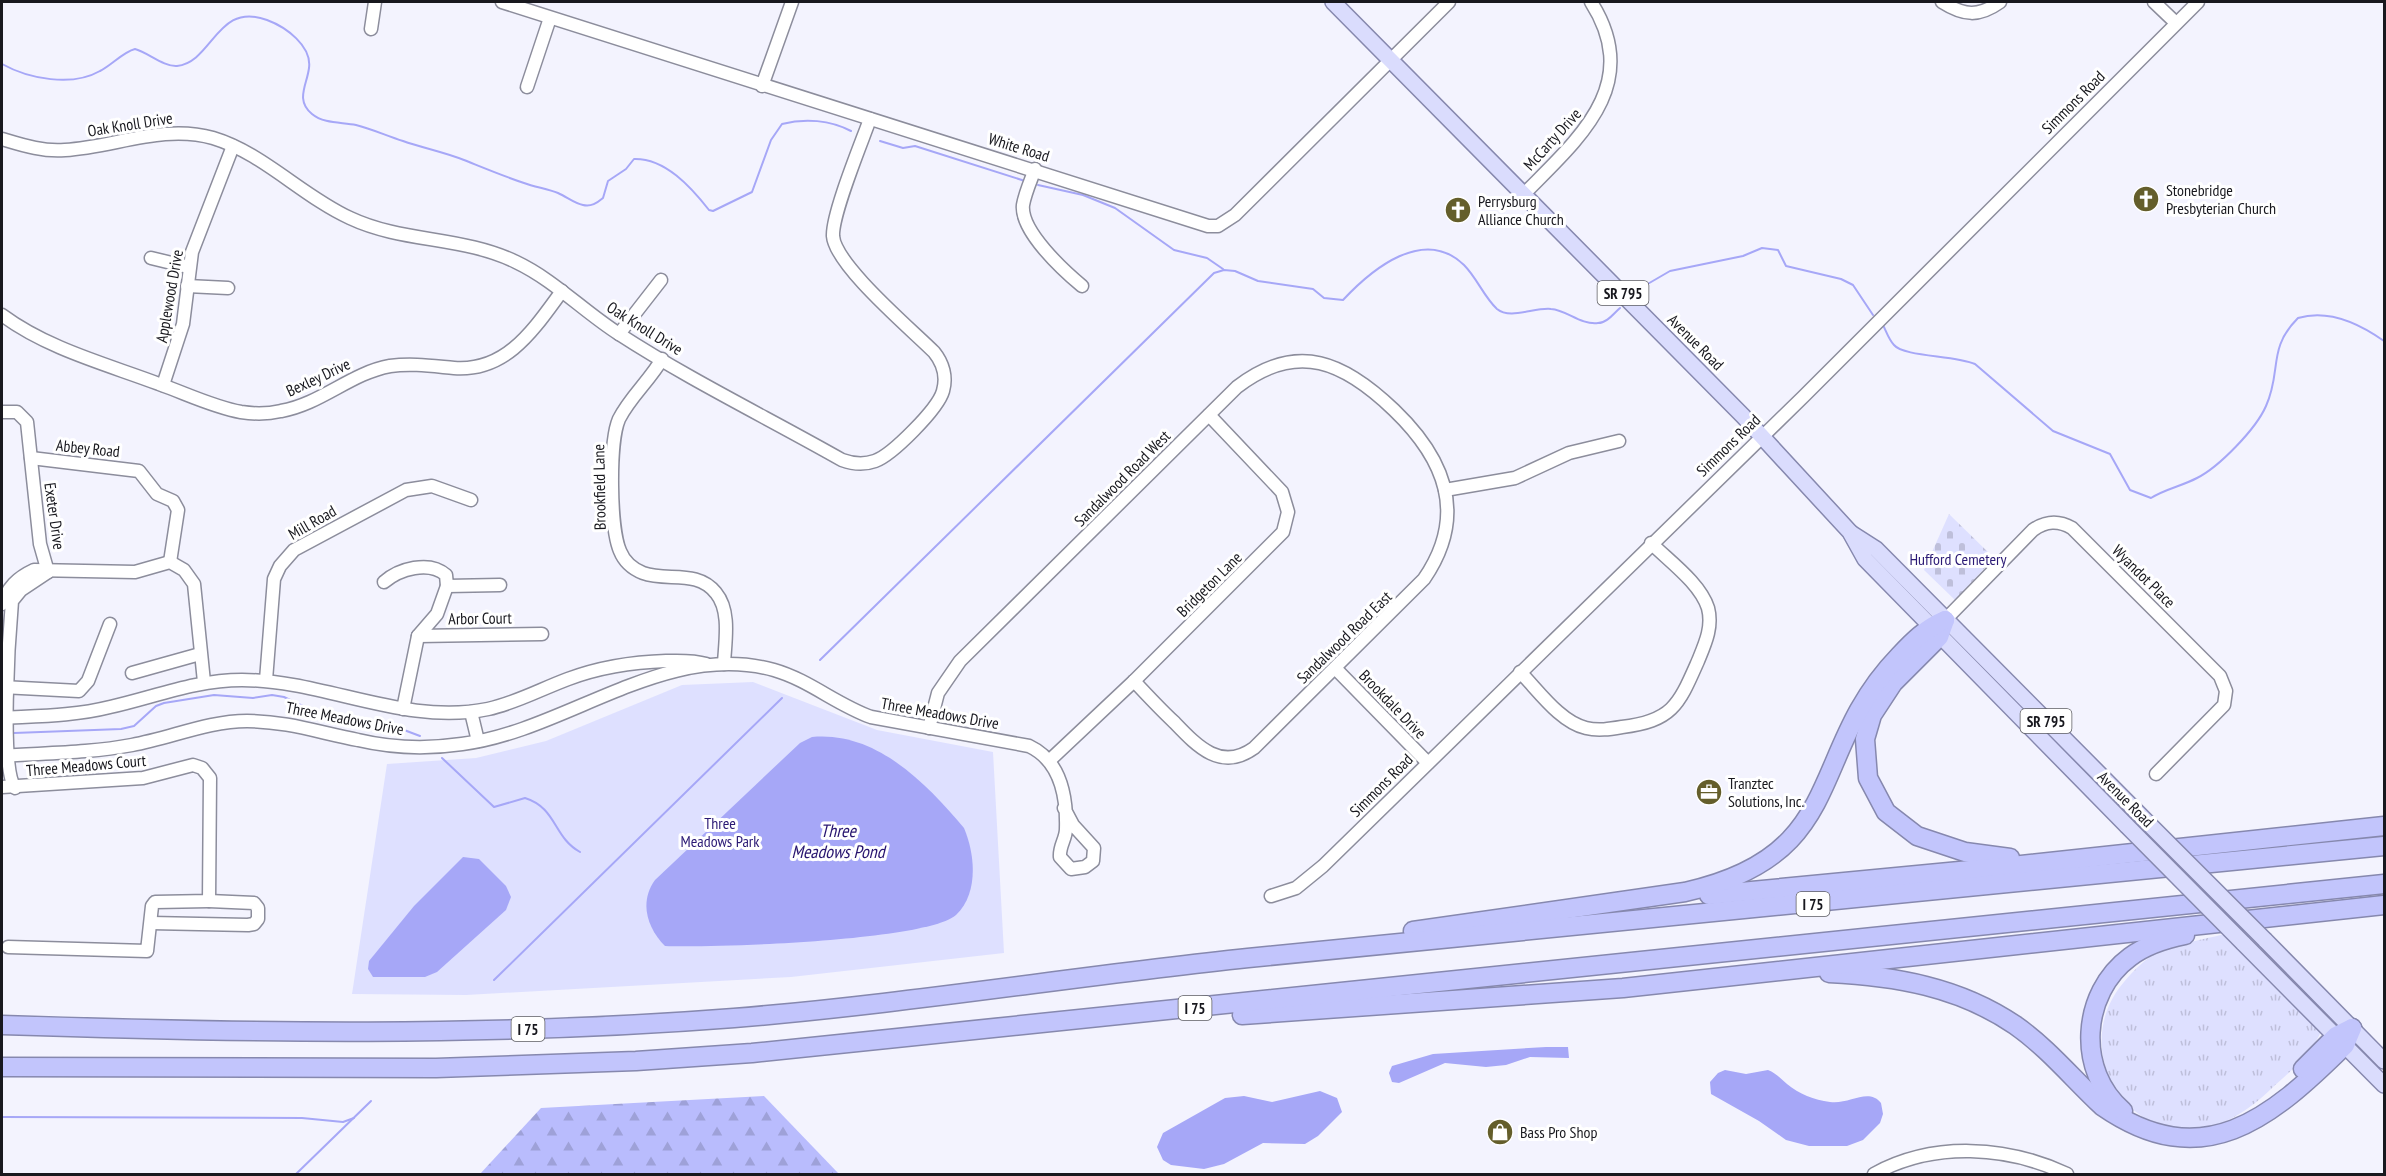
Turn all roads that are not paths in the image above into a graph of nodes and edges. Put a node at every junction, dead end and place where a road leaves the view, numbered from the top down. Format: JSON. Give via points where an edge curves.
{"nodes":[{"id":1,"x":375,"y":2,"type":"edge"},
{"id":2,"x":502,"y":2,"type":"edge"},
{"id":3,"x":792,"y":2,"type":"edge"},
{"id":4,"x":1333,"y":2,"type":"edge"},
{"id":5,"x":1449,"y":2,"type":"edge"},
{"id":6,"x":1591,"y":2,"type":"edge"},
{"id":7,"x":1942,"y":2,"type":"edge"},
{"id":8,"x":2000,"y":2,"type":"edge"},
{"id":9,"x":2154,"y":2,"type":"edge"},
{"id":10,"x":2198,"y":2,"type":"edge"},
{"id":11,"x":550,"y":18,"type":"junction"},
{"id":12,"x":2176,"y":23,"type":"junction"},
{"id":13,"x":371,"y":29,"type":"dead end"},
{"id":14,"x":1391,"y":59,"type":"junction"},
{"id":15,"x":762,"y":86,"type":"junction"},
{"id":16,"x":527,"y":87,"type":"dead end"},
{"id":17,"x":870,"y":118,"type":"junction"},
{"id":18,"x":2,"y":139,"type":"edge"},
{"id":19,"x":233,"y":146,"type":"junction"},
{"id":20,"x":1035,"y":169,"type":"junction"},
{"id":21,"x":1524,"y":194,"type":"junction"},
{"id":22,"x":151,"y":258,"type":"dead end"},
{"id":23,"x":188,"y":267,"type":"junction"},
{"id":24,"x":661,"y":280,"type":"dead end"},
{"id":25,"x":187,"y":286,"type":"junction"},
{"id":26,"x":1082,"y":286,"type":"dead end"},
{"id":27,"x":228,"y":288,"type":"dead end"},
{"id":28,"x":562,"y":291,"type":"junction"},
{"id":29,"x":2,"y":315,"type":"edge"},
{"id":30,"x":619,"y":334,"type":"junction"},
{"id":31,"x":662,"y":359,"type":"junction"},
{"id":32,"x":163,"y":385,"type":"junction"},
{"id":33,"x":1390,"y":406,"type":"joint"},
{"id":34,"x":2,"y":412,"type":"edge"},
{"id":35,"x":1209,"y":415,"type":"junction"},
{"id":36,"x":1762,"y":435,"type":"junction"},
{"id":37,"x":1619,"y":441,"type":"dead end"},
{"id":38,"x":31,"y":458,"type":"junction"},
{"id":39,"x":1445,"y":490,"type":"junction"},
{"id":40,"x":471,"y":500,"type":"dead end"},
{"id":41,"x":1651,"y":543,"type":"junction"},
{"id":42,"x":170,"y":562,"type":"junction"},
{"id":43,"x":48,"y":572,"type":"junction"},
{"id":44,"x":384,"y":582,"type":"dead end"},
{"id":45,"x":500,"y":585,"type":"dead end"},
{"id":46,"x":447,"y":586,"type":"junction"},
{"id":47,"x":2,"y":604,"type":"edge"},
{"id":48,"x":110,"y":624,"type":"dead end"},
{"id":49,"x":1938,"y":628,"type":"junction"},
{"id":50,"x":542,"y":634,"type":"dead end"},
{"id":51,"x":418,"y":636,"type":"junction"},
{"id":52,"x":200,"y":654,"type":"junction"},
{"id":53,"x":724,"y":664,"type":"junction"},
{"id":54,"x":707,"y":665,"type":"junction"},
{"id":55,"x":1335,"y":668,"type":"junction"},
{"id":56,"x":1520,"y":672,"type":"junction"},
{"id":57,"x":132,"y":674,"type":"dead end"},
{"id":58,"x":267,"y":680,"type":"junction"},
{"id":59,"x":1134,"y":681,"type":"junction"},
{"id":60,"x":204,"y":682,"type":"junction"},
{"id":61,"x":3,"y":687,"type":"edge"},
{"id":62,"x":403,"y":709,"type":"junction"},
{"id":63,"x":471,"y":712,"type":"junction"},
{"id":64,"x":2,"y":718,"type":"edge"},
{"id":65,"x":929,"y":728,"type":"junction"},
{"id":66,"x":478,"y":741,"type":"junction"},
{"id":67,"x":4,"y":756,"type":"edge"},
{"id":68,"x":1050,"y":760,"type":"junction"},
{"id":69,"x":1428,"y":763,"type":"junction"},
{"id":70,"x":2156,"y":774,"type":"dead end"},
{"id":71,"x":2,"y":788,"type":"edge"},
{"id":72,"x":15,"y":788,"type":"junction"},
{"id":73,"x":1064,"y":808,"type":"junction"},
{"id":74,"x":2385,"y":826,"type":"edge"},
{"id":75,"x":2385,"y":846,"type":"edge"},
{"id":76,"x":2060,"y":860,"type":"junction"},
{"id":77,"x":2385,"y":884,"type":"edge"},
{"id":78,"x":1270,"y":896,"type":"dead end"},
{"id":79,"x":209,"y":902,"type":"junction"},
{"id":80,"x":1605,"y":905,"type":"junction"},
{"id":81,"x":2385,"y":905,"type":"edge"},
{"id":82,"x":2287,"y":916,"type":"junction"},
{"id":83,"x":151,"y":923,"type":"junction"},
{"id":84,"x":8,"y":947,"type":"dead end"},
{"id":85,"x":1240,"y":959,"type":"junction"},
{"id":86,"x":1767,"y":971,"type":"junction"},
{"id":87,"x":1102,"y":1018,"type":"junction"},
{"id":88,"x":2,"y":1024,"type":"edge"},
{"id":89,"x":2344,"y":1036,"type":"junction"},
{"id":90,"x":2385,"y":1061,"type":"edge"},
{"id":91,"x":2,"y":1067,"type":"edge"},
{"id":92,"x":2385,"y":1085,"type":"edge"},
{"id":93,"x":1874,"y":1174,"type":"edge"},
{"id":94,"x":2067,"y":1174,"type":"edge"}],
"edges":[{"from":1,"to":13,"type":"street"},
{"from":2,"to":11,"type":"street","name":"White Road"},
{"from":3,"to":15,"type":"street"},
{"from":4,"to":14,"type":"main road","name":"Avenue Road","number":"SR 795"},
{"from":5,"to":14,"type":"street","name":"White Road"},
{"from":6,"to":21,"type":"street","name":"McCarty Drive","via":[[1608,49],[1605,94],[1586,130]]},
{"from":7,"to":8,"type":"street","via":[[1960,12],[1976,14]]},
{"from":9,"to":12,"type":"street"},
{"from":10,"to":12,"type":"street","name":"Simmons Road"},
{"from":11,"to":15,"type":"street","name":"White Road"},
{"from":11,"to":16,"type":"street"},
{"from":12,"to":36,"type":"street","name":"Simmons Road"},
{"from":14,"to":20,"type":"street","name":"White Road","via":[[1258,193],[1218,226],[1196,224]]},
{"from":14,"to":21,"type":"main road","name":"Avenue Road","number":"SR 795"},
{"from":15,"to":17,"type":"street","name":"White Road"},
{"from":17,"to":20,"type":"street","name":"White Road"},
{"from":17,"to":31,"type":"street","name":"Oak Knoll Drive","via":[[836,222],[835,247],[846,265],[938,357],[945,382],[933,409],[884,456],[873,462],[855,463],[842,460]]},
{"from":18,"to":19,"type":"street","name":"Oak Knoll Drive","via":[[42,149],[66,150],[184,133]]},
{"from":19,"to":23,"type":"street","name":"Applewood Drive"},
{"from":19,"to":28,"type":"street","name":"Oak Knoll Drive","via":[[323,204],[359,222],[393,233],[496,253],[532,270]]},
{"from":20,"to":26,"type":"street","via":[[1023,203],[1026,220],[1058,266]]},
{"from":21,"to":36,"type":"main road","name":"Avenue Road","number":"SR 795"},
{"from":22,"to":23,"type":"street"},
{"from":23,"to":25,"type":"street","name":"Applewood Drive"},
{"from":24,"to":30,"type":"street"},
{"from":25,"to":27,"type":"street"},
{"from":25,"to":32,"type":"street","name":"Applewood Drive","via":[[179,343]]},
{"from":28,"to":30,"type":"street","name":"Oak Knoll Drive"},
{"from":28,"to":32,"type":"street","name":"Bexley Drive","via":[[516,348],[479,367],[390,366],[354,378],[295,408],[268,413],[227,409]]},
{"from":29,"to":32,"type":"street","name":"Bexley Drive","via":[[52,344]]},
{"from":30,"to":31,"type":"street","name":"Oak Knoll Drive"},
{"from":31,"to":53,"type":"street","name":"Brookfield Lane","via":[[616,428],[612,454],[617,543],[626,561],[637,570],[698,580],[715,592],[724,612]]},
{"from":33,"to":35,"type":"street","name":"Sandalwood Road West","via":[[1350,373],[1324,364],[1298,362],[1272,367],[1248,379]]},
{"from":33,"to":39,"type":"street","name":"Sandalwood Road East","via":[[1427,445]]},
{"from":34,"to":38,"type":"street","name":"Exeter Drive","via":[[17,412],[27,422]]},
{"from":35,"to":59,"type":"street","name":"Bridgeton Lane","via":[[1278,486],[1287,505],[1286,526],[1279,538]]},
{"from":35,"to":65,"type":"street","name":"Sandalwood Road West","via":[[960,661],[938,693]]},
{"from":36,"to":41,"type":"street","name":"Simmons Road"},
{"from":36,"to":49,"type":"main road","name":"Avenue Road","number":"SR 795","via":[[1850,532],[1876,549]]},
{"from":37,"to":39,"type":"street","via":[[1569,453],[1515,478]]},
{"from":38,"to":42,"type":"street","name":"Abbey Road","via":[[139,471],[157,494],[173,501],[178,510]]},
{"from":38,"to":43,"type":"street","name":"Exeter Drive","via":[[40,544]]},
{"from":39,"to":55,"type":"street","name":"Sandalwood Road East","via":[[1445,532],[1431,568],[1411,594]]},
{"from":40,"to":58,"type":"street","name":"Mill Road","via":[[432,486],[406,490],[294,550],[274,579]]},
{"from":41,"to":56,"type":"street","name":"Simmons Road"},
{"from":41,"to":56,"type":"street","via":[[1701,595],[1709,615],[1704,647],[1672,711],[1643,724],[1586,728],[1567,718]]},
{"from":42,"to":43,"type":"street","via":[[135,572]]},
{"from":42,"to":52,"type":"street","via":[[184,570],[194,584]]},
{"from":43,"to":47,"type":"street","via":[[34,570],[21,576],[7,591]]},
{"from":43,"to":61,"type":"street","name":"Three Meadows Court","via":[[12,601]]},
{"from":44,"to":46,"type":"street","via":[[406,569],[436,569],[446,575]]},
{"from":45,"to":46,"type":"street"},
{"from":46,"to":51,"type":"street","via":[[437,614]]},
{"from":48,"to":61,"type":"street","via":[[88,681],[79,691]]},
{"from":49,"to":70,"type":"street","name":"Wyandot Place","via":[[2032,530],[2053,522],[2072,528],[2225,684],[2224,705]]},
{"from":49,"to":76,"type":"highway","via":[[1893,682],[1872,715],[1864,752],[1872,790],[1895,821],[1929,842],[1991,856]]},
{"from":49,"to":80,"type":"highway","via":[[1870,688],[1816,806],[1779,851],[1747,873],[1711,886]]},
{"from":49,"to":89,"type":"main road","name":"Avenue Road","number":"SR 795","bridge":true,"via":[[2127,826]]},
{"from":49,"to":89,"type":"main road","name":"Avenue Road","number":"SR 795","bridge":true,"via":[[2147,822],[2265,940]]},
{"from":50,"to":51,"type":"street","name":"Arbor Court"},
{"from":51,"to":62,"type":"street"},
{"from":52,"to":57,"type":"street"},
{"from":52,"to":60,"type":"street"},
{"from":53,"to":54,"type":"street","name":"Three Meadows Drive"},
{"from":53,"to":65,"type":"street","name":"Three Meadows Drive","via":[[775,670],[863,714]]},
{"from":54,"to":63,"type":"street","name":"Three Meadows Drive","via":[[697,661],[659,661],[614,666],[515,701]]},
{"from":54,"to":66,"type":"street","name":"Three Meadows Drive","via":[[652,678],[543,722]]},
{"from":55,"to":59,"type":"street","name":"Sandalwood Road East","via":[[1254,748],[1230,758],[1217,757],[1199,748]]},
{"from":55,"to":69,"type":"street","name":"Brookdale Drive"},
{"from":56,"to":69,"type":"street","name":"Simmons Road"},
{"from":58,"to":60,"type":"street","name":"Three Meadows Drive"},
{"from":58,"to":62,"type":"street","name":"Three Meadows Drive"},
{"from":59,"to":68,"type":"street","name":"Bridgeton Lane"},
{"from":60,"to":64,"type":"street","name":"Three Meadows Drive","via":[[86,712]]},
{"from":61,"to":64,"type":"street","name":"Three Meadows Court"},
{"from":62,"to":63,"type":"street","name":"Three Meadows Drive","via":[[432,714]]},
{"from":63,"to":66,"type":"street"},
{"from":64,"to":67,"type":"street","name":"Three Meadows Court"},
{"from":65,"to":68,"type":"street","name":"Three Meadows Drive","via":[[1029,746]]},
{"from":66,"to":67,"type":"street","name":"Three Meadows Drive","via":[[410,747],[384,745],[301,726],[243,721],[204,726],[128,746]]},
{"from":67,"to":72,"type":"street","name":"Three Meadows Court","via":[[9,781]]},
{"from":68,"to":73,"type":"street","via":[[1060,777]]},
{"from":69,"to":78,"type":"street","name":"Simmons Road","via":[[1305,881]]},
{"from":71,"to":72,"type":"street","name":"Three Meadows Court"},
{"from":72,"to":79,"type":"street","name":"Three Meadows Court","via":[[143,778],[194,765],[202,768],[210,778]]},
{"from":73,"to":73,"type":"street","via":[[1066,831],[1060,857],[1071,868],[1085,867],[1095,858],[1094,848],[1076,830]]},
{"from":74,"to":76,"type":"highway"},
{"from":75,"to":85,"type":"highway","number":"I 75"},
{"from":76,"to":80,"type":"highway"},
{"from":77,"to":87,"type":"highway","number":"I 75"},
{"from":79,"to":83,"type":"street","via":[[155,902]]},
{"from":79,"to":83,"type":"street","via":[[254,903],[258,919],[248,925]]},
{"from":80,"to":85,"type":"highway","via":[[1267,950]]},
{"from":81,"to":82,"type":"highway"},
{"from":82,"to":86,"type":"highway"},
{"from":82,"to":89,"type":"highway","via":[[2170,938],[2129,958],[2103,987],[2093,1012],[2090,1038],[2098,1076],[2120,1108],[2149,1129],[2174,1137],[2213,1135],[2259,1112]]},
{"from":83,"to":84,"type":"street","via":[[147,951]]},
{"from":85,"to":88,"type":"highway","number":"I 75","via":[[840,1008],[653,1023],[362,1033]]},
{"from":86,"to":87,"type":"highway","via":[[1623,988],[1415,1004],[1149,1020]]},
{"from":86,"to":89,"type":"highway","via":[[1895,979],[1970,1000],[2036,1041],[2127,1126],[2156,1141],[2182,1147],[2221,1144],[2251,1130]]},
{"from":87,"to":91,"type":"highway","number":"I 75","via":[[763,1052],[539,1065],[320,1069]]},
{"from":89,"to":90,"type":"main road","name":"Avenue Road","number":"SR 795"},
{"from":89,"to":92,"type":"main road","name":"Avenue Road","number":"SR 795"},
{"from":93,"to":94,"type":"street","via":[[1927,1155],[1982,1150],[2018,1156]]}]}
